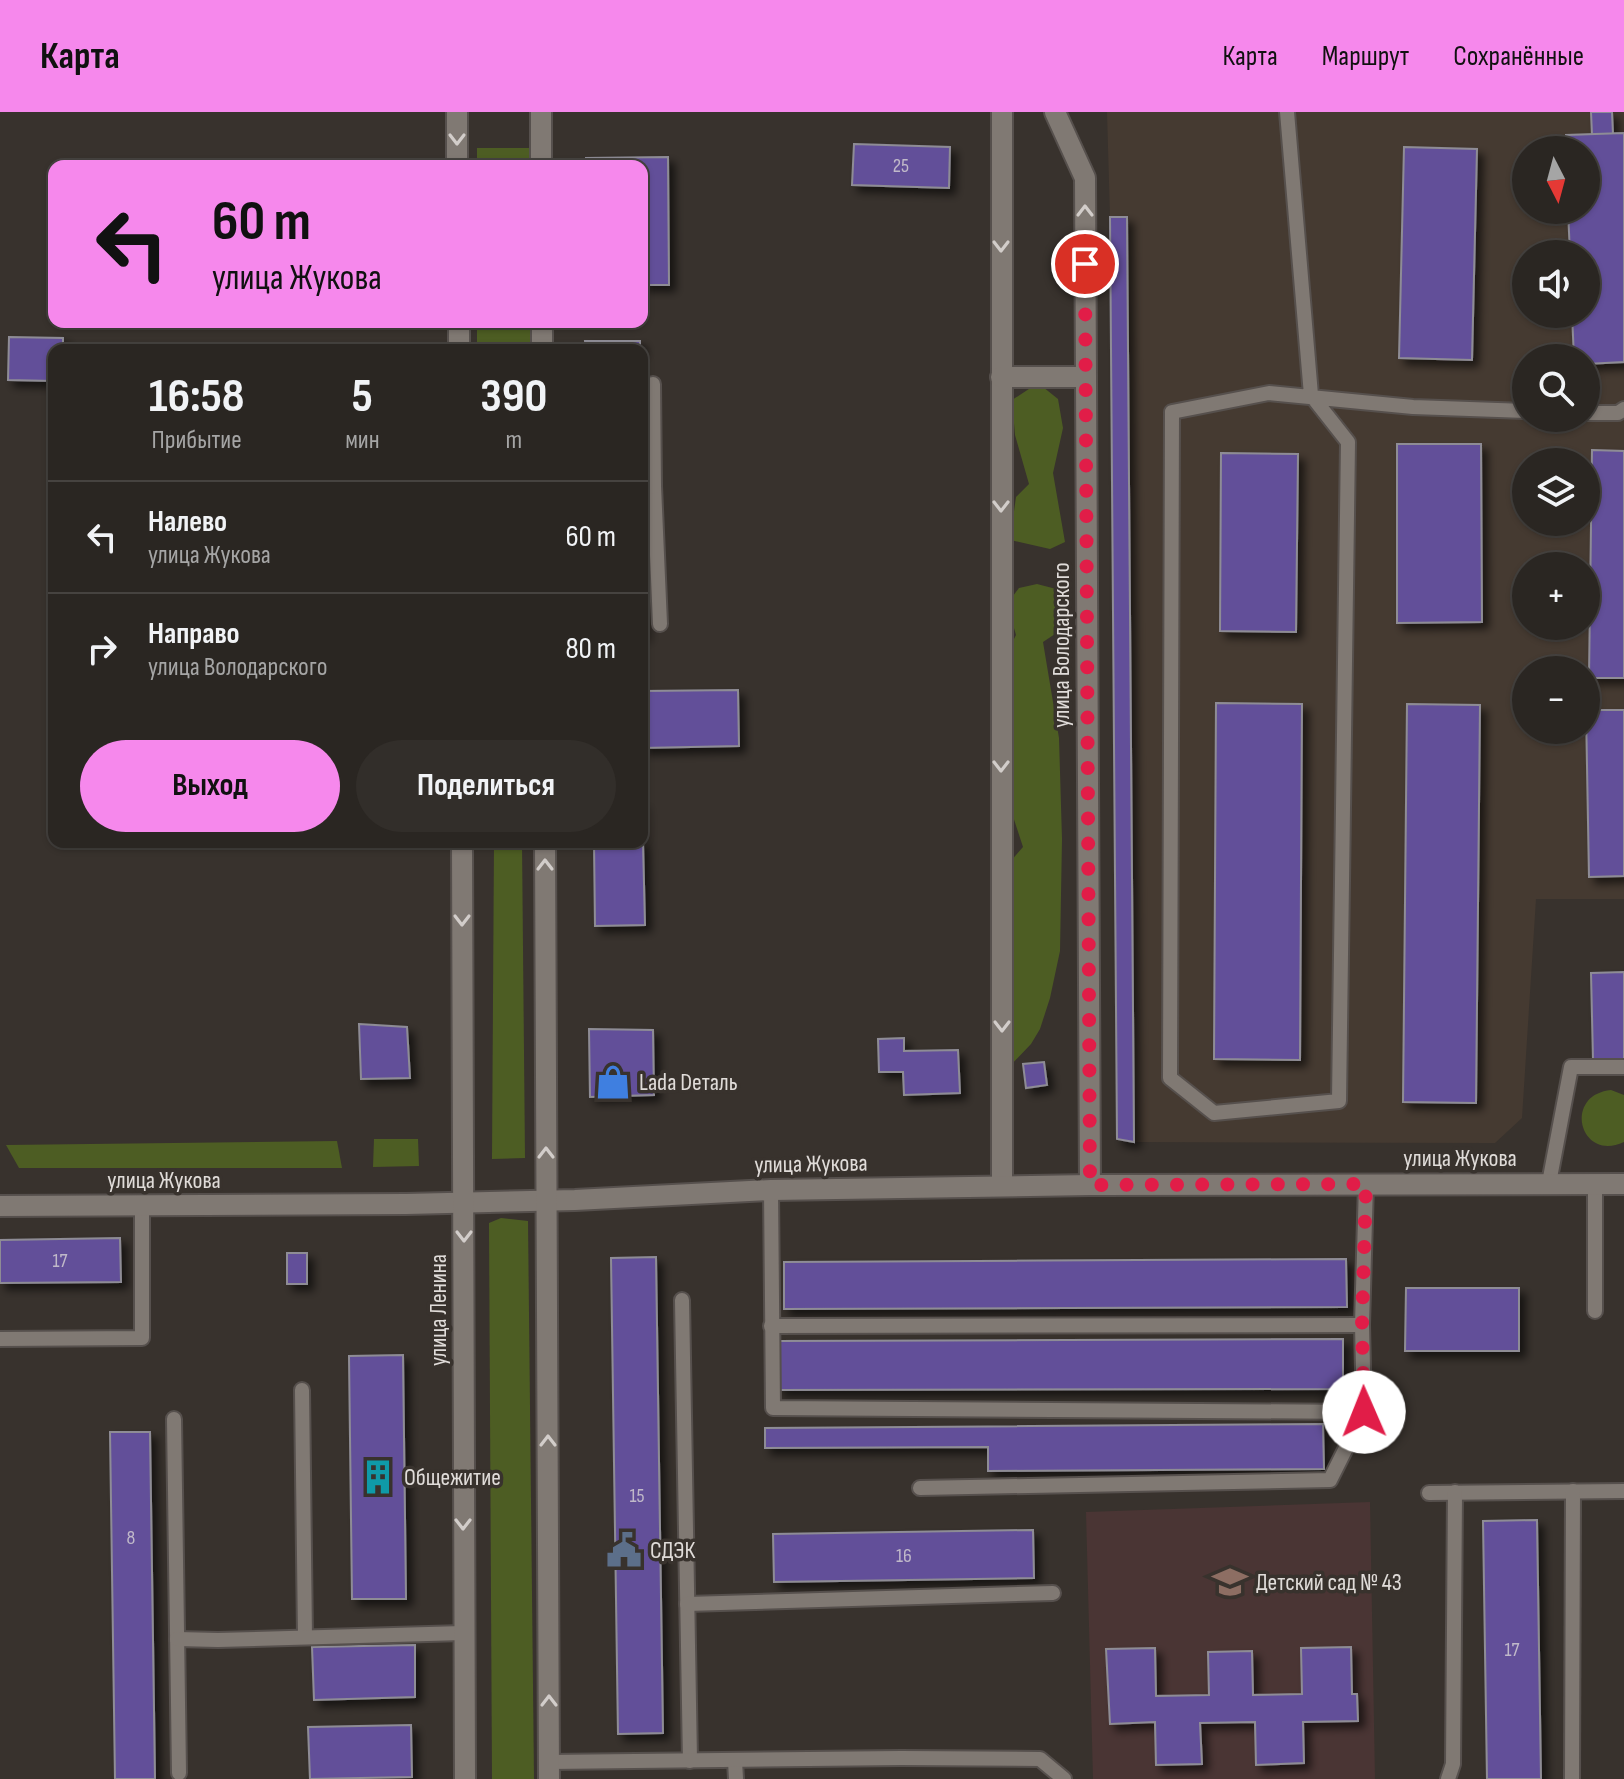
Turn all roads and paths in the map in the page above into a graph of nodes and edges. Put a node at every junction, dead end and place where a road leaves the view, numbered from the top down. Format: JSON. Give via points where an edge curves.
{"nodes":[{"id":1,"x":457,"y":112,"type":"edge"},
{"id":2,"x":541,"y":112,"type":"edge"},
{"id":3,"x":1002,"y":112,"type":"edge"},
{"id":4,"x":1055,"y":112,"type":"edge"},
{"id":5,"x":1287,"y":112,"type":"edge"},
{"id":6,"x":457,"y":160,"type":"edge"},
{"id":7,"x":541,"y":160,"type":"edge"},
{"id":8,"x":1001,"y":377,"type":"junction"},
{"id":9,"x":1086,"y":377,"type":"junction"},
{"id":10,"x":653,"y":384,"type":"dead end"},
{"id":11,"x":1311,"y":395,"type":"junction"},
{"id":12,"x":1624,"y":409,"type":"edge"},
{"id":13,"x":1512,"y":411,"type":"edge"},
{"id":14,"x":1600,"y":413,"type":"edge"},
{"id":15,"x":648,"y":486,"type":"edge"},
{"id":16,"x":660,"y":624,"type":"dead end"},
{"id":17,"x":462,"y":848,"type":"edge"},
{"id":18,"x":545,"y":848,"type":"edge"},
{"id":19,"x":1624,"y":1067,"type":"edge"},
{"id":20,"x":1549,"y":1183,"type":"junction"},
{"id":21,"x":1366,"y":1184,"type":"junction"},
{"id":22,"x":1595,"y":1184,"type":"junction"},
{"id":23,"x":1624,"y":1184,"type":"edge"},
{"id":24,"x":1090,"y":1185,"type":"junction"},
{"id":25,"x":1002,"y":1186,"type":"junction"},
{"id":26,"x":771,"y":1190,"type":"junction"},
{"id":27,"x":546,"y":1201,"type":"junction"},
{"id":28,"x":464,"y":1202,"type":"junction"},
{"id":29,"x":0,"y":1206,"type":"edge"},
{"id":30,"x":142,"y":1206,"type":"junction"},
{"id":31,"x":682,"y":1300,"type":"dead end"},
{"id":32,"x":1595,"y":1311,"type":"dead end"},
{"id":33,"x":1362,"y":1325,"type":"junction"},
{"id":34,"x":771,"y":1326,"type":"junction"},
{"id":35,"x":0,"y":1339,"type":"edge"},
{"id":36,"x":302,"y":1390,"type":"dead end"},
{"id":37,"x":1364,"y":1412,"type":"junction"},
{"id":38,"x":174,"y":1419,"type":"dead end"},
{"id":39,"x":920,"y":1488,"type":"dead end"},
{"id":40,"x":1573,"y":1491,"type":"junction"},
{"id":41,"x":1624,"y":1491,"type":"edge"},
{"id":42,"x":1455,"y":1492,"type":"junction"},
{"id":43,"x":1429,"y":1493,"type":"dead end"},
{"id":44,"x":1053,"y":1593,"type":"dead end"},
{"id":45,"x":687,"y":1604,"type":"junction"},
{"id":46,"x":463,"y":1633,"type":"junction"},
{"id":47,"x":305,"y":1637,"type":"junction"},
{"id":48,"x":177,"y":1639,"type":"junction"},
{"id":49,"x":690,"y":1761,"type":"junction"},
{"id":50,"x":735,"y":1761,"type":"junction"},
{"id":51,"x":549,"y":1771,"type":"edge"},
{"id":52,"x":179,"y":1773,"type":"dead end"},
{"id":53,"x":465,"y":1779,"type":"edge"},
{"id":54,"x":736,"y":1779,"type":"edge"},
{"id":55,"x":1064,"y":1779,"type":"edge"},
{"id":56,"x":1448,"y":1779,"type":"edge"},
{"id":57,"x":1572,"y":1779,"type":"edge"}],
"edges":[{"from":1,"to":6,"type":"street","one_way":true},
{"from":2,"to":7,"type":"street"},
{"from":3,"to":8,"type":"street","one_way":true},
{"from":9,"to":4,"type":"street","name":"улица Володарского","one_way":true,"via":[[1085,178]]},
{"from":5,"to":11,"type":"lane"},
{"from":8,"to":9,"type":"street"},
{"from":8,"to":25,"type":"street","one_way":true},
{"from":9,"to":24,"type":"street","name":"улица Володарского"},
{"from":10,"to":15,"type":"lane"},
{"from":11,"to":11,"type":"lane","via":[[1348,442],[1339,1101],[1214,1113],[1170,1078],[1172,412],[1269,393]]},
{"from":11,"to":13,"type":"lane","via":[[1413,407]]},
{"from":12,"to":14,"type":"lane"},
{"from":15,"to":16,"type":"lane"},
{"from":17,"to":28,"type":"street","name":"улица Ленина","one_way":true},
{"from":27,"to":18,"type":"street","one_way":true},
{"from":19,"to":20,"type":"lane","via":[[1571,1067]]},
{"from":20,"to":21,"type":"street","name":"улица Жукова"},
{"from":20,"to":22,"type":"street","name":"улица Жукова"},
{"from":21,"to":24,"type":"street","name":"улица Жукова"},
{"from":21,"to":33,"type":"lane"},
{"from":22,"to":23,"type":"street","name":"улица Жукова"},
{"from":22,"to":32,"type":"lane"},
{"from":24,"to":25,"type":"street","name":"улица Жукова"},
{"from":25,"to":26,"type":"street","name":"улица Жукова"},
{"from":26,"to":27,"type":"street","name":"улица Жукова"},
{"from":26,"to":34,"type":"lane"},
{"from":27,"to":28,"type":"street","name":"улица Жукова"},
{"from":51,"to":27,"type":"street","one_way":true},
{"from":28,"to":30,"type":"street","name":"улица Жукова"},
{"from":28,"to":46,"type":"street","name":"улица Ленина","one_way":true},
{"from":29,"to":30,"type":"street","name":"улица Жукова"},
{"from":30,"to":35,"type":"lane","via":[[142,1338]]},
{"from":31,"to":45,"type":"lane"},
{"from":33,"to":34,"type":"lane"},
{"from":33,"to":37,"type":"lane"},
{"from":34,"to":37,"type":"lane","via":[[773,1408]]},
{"from":36,"to":47,"type":"lane"},
{"from":37,"to":39,"type":"lane","via":[[1330,1480]]},
{"from":38,"to":48,"type":"lane"},
{"from":40,"to":41,"type":"lane"},
{"from":40,"to":42,"type":"lane"},
{"from":40,"to":57,"type":"lane"},
{"from":42,"to":43,"type":"lane"},
{"from":42,"to":56,"type":"lane","via":[[1453,1764]]},
{"from":44,"to":45,"type":"lane"},
{"from":45,"to":49,"type":"lane"},
{"from":46,"to":47,"type":"lane"},
{"from":46,"to":53,"type":"street","name":"улица Ленина"},
{"from":47,"to":48,"type":"lane"},
{"from":48,"to":52,"type":"lane"},
{"from":49,"to":50,"type":"lane"},
{"from":49,"to":51,"type":"lane"},
{"from":50,"to":54,"type":"lane"},
{"from":50,"to":55,"type":"lane","via":[[1040,1759]]}]}
